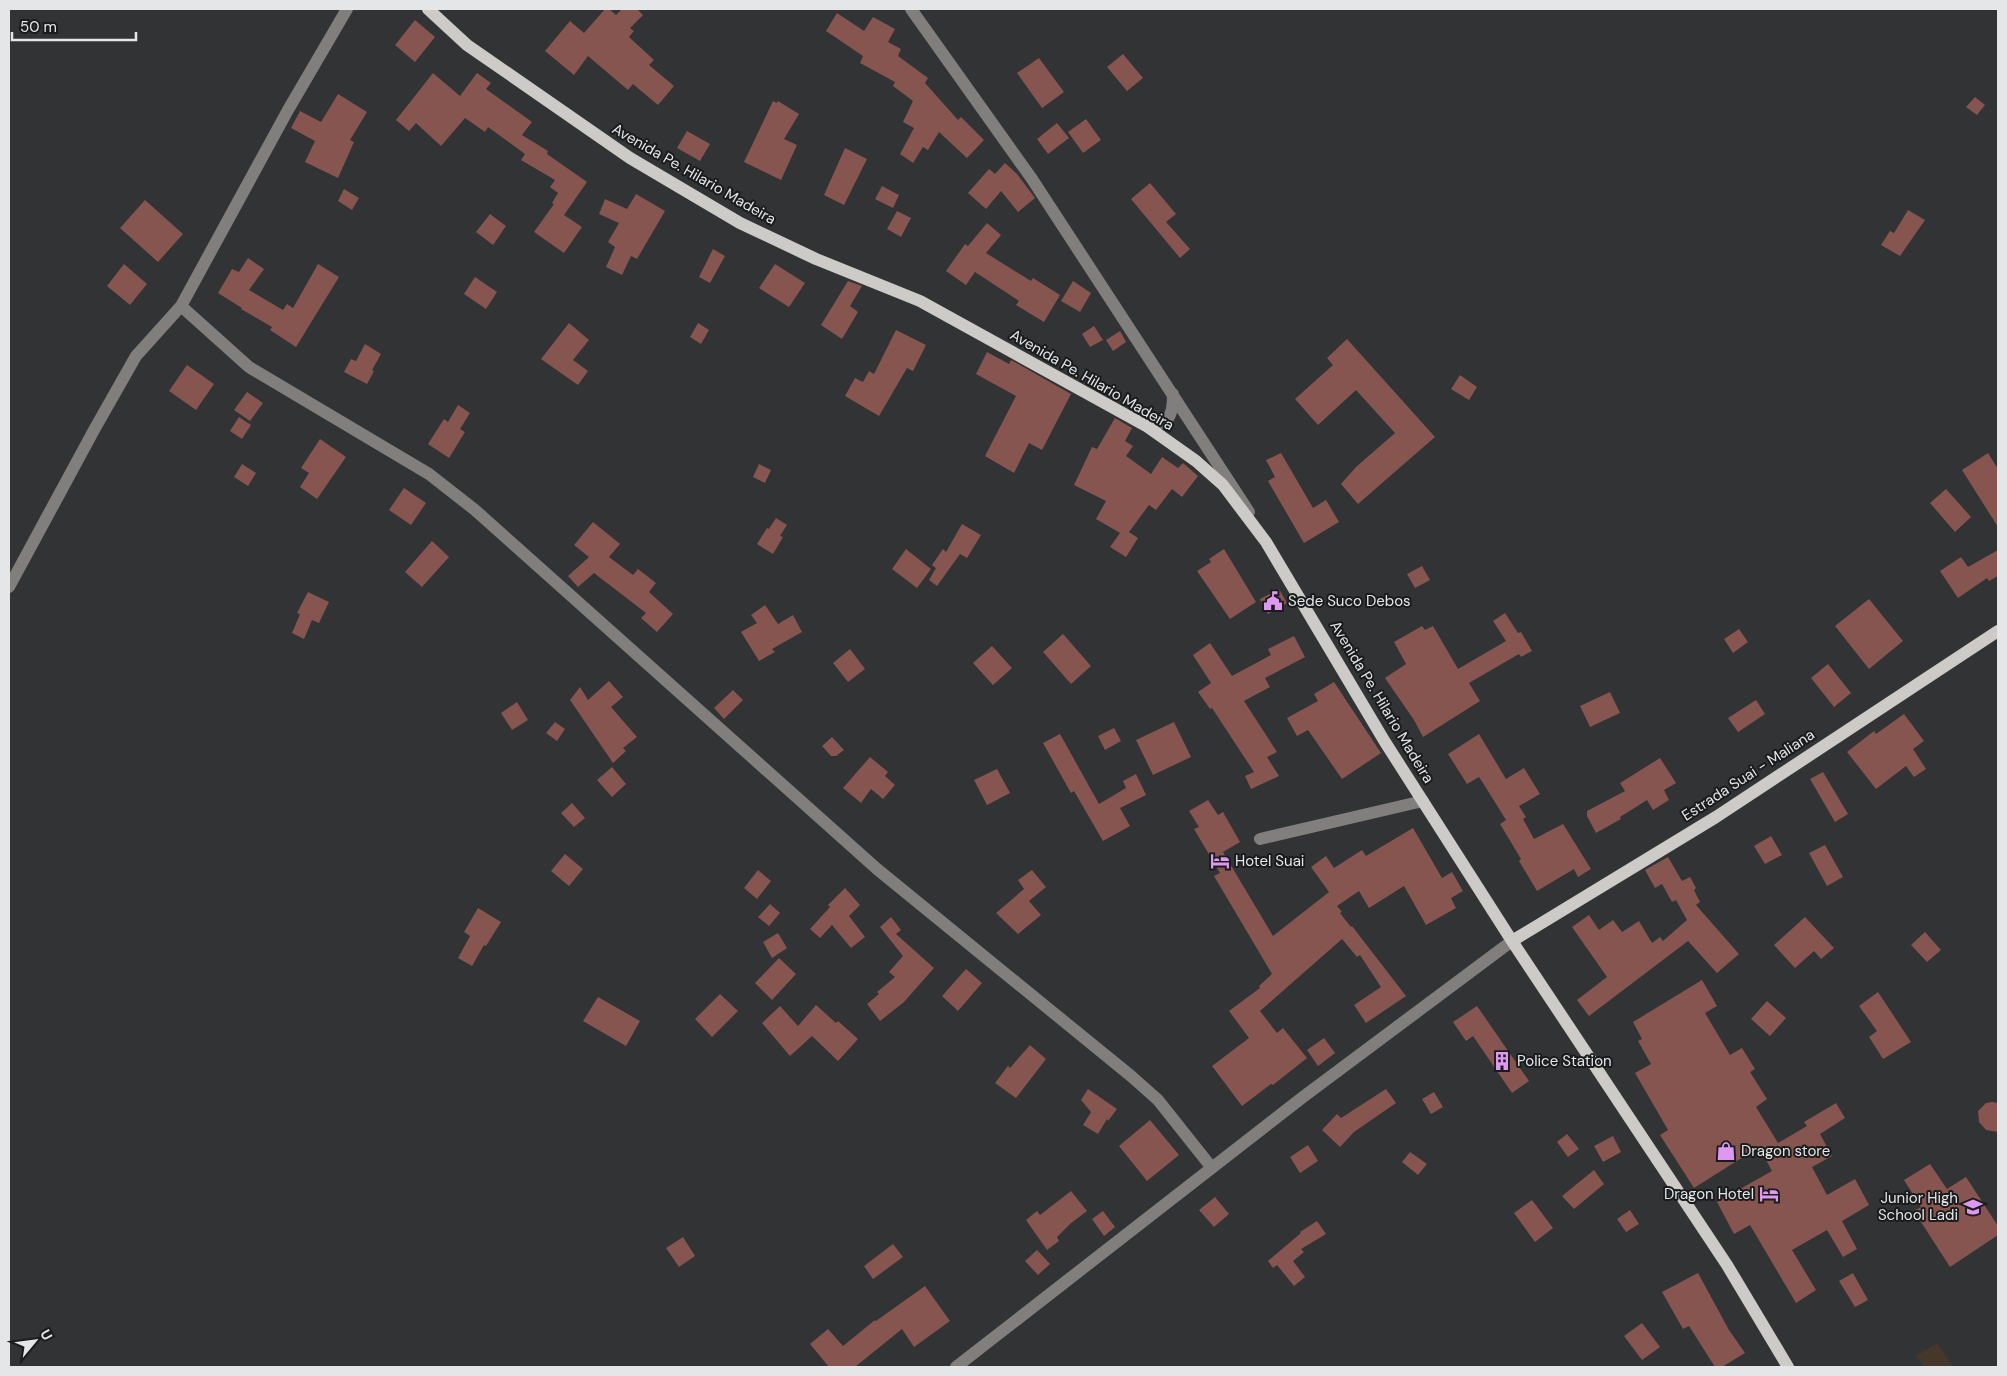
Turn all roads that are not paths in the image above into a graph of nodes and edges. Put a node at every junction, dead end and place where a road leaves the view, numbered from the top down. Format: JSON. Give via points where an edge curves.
{"nodes":[{"id":1,"x":347,"y":9,"type":"edge"},
{"id":2,"x":428,"y":9,"type":"edge"},
{"id":3,"x":912,"y":9,"type":"edge"},
{"id":4,"x":181,"y":306,"type":"junction"},
{"id":5,"x":1173,"y":394,"type":"junction"},
{"id":6,"x":1148,"y":428,"type":"junction"},
{"id":7,"x":1266,"y":542,"type":"junction"},
{"id":8,"x":9,"y":587,"type":"edge"},
{"id":9,"x":1998,"y":630,"type":"edge"},
{"id":10,"x":1423,"y":801,"type":"junction"},
{"id":11,"x":1260,"y":839,"type":"dead end"},
{"id":12,"x":1512,"y":941,"type":"junction"},
{"id":13,"x":1212,"y":1168,"type":"junction"},
{"id":14,"x":956,"y":1367,"type":"edge"},
{"id":15,"x":1788,"y":1367,"type":"edge"}],
"edges":[{"from":1,"to":4,"type":"street"},
{"from":2,"to":6,"type":"main road","name":"Avenida Pe. Hilario Madeira","via":[[468,45],[622,153],[740,223],[920,302]]},
{"from":3,"to":5,"type":"street","via":[[1032,179]]},
{"from":4,"to":8,"type":"street","via":[[136,356]]},
{"from":4,"to":13,"type":"street","via":[[249,367],[429,474],[475,510],[877,869],[1158,1100]]},
{"from":5,"to":6,"type":"street","via":[[1173,411],[1164,423]]},
{"from":5,"to":7,"type":"street"},
{"from":6,"to":7,"type":"main road","name":"Avenida Pe. Hilario Madeira","via":[[1196,461],[1223,485]]},
{"from":7,"to":10,"type":"main road","name":"Avenida Pe. Hilario Madeira"},
{"from":9,"to":12,"type":"main road","name":"Estrada Suai - Maliana","via":[[1716,818]]},
{"from":10,"to":11,"type":"street"},
{"from":10,"to":12,"type":"main road","name":"Avenida Pe. Hilario Madeira"},
{"from":12,"to":13,"type":"street"},
{"from":12,"to":15,"type":"main road","name":"Avenida Pe. Hilario Madeira","via":[[1727,1265]]},
{"from":13,"to":14,"type":"street"}]}
